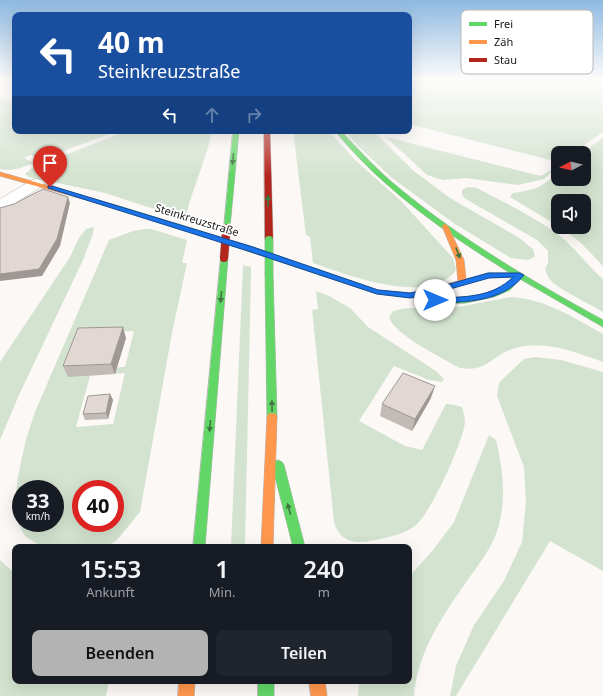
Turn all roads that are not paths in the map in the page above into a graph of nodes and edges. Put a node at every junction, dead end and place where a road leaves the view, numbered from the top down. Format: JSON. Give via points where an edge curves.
{"nodes":[{"id":1,"x":236,"y":134,"type":"edge"},
{"id":2,"x":267,"y":134,"type":"edge"},
{"id":3,"x":341,"y":134,"type":"edge"},
{"id":4,"x":0,"y":174,"type":"edge"},
{"id":5,"x":37,"y":183,"type":"junction"},
{"id":6,"x":0,"y":206,"type":"edge"},
{"id":7,"x":444,"y":225,"type":"junction"},
{"id":8,"x":520,"y":275,"type":"junction"},
{"id":9,"x":462,"y":283,"type":"junction"},
{"id":10,"x":410,"y":295,"type":"junction"},
{"id":11,"x":603,"y":324,"type":"edge"},
{"id":12,"x":272,"y":445,"type":"junction"},
{"id":13,"x":199,"y":544,"type":"edge"},
{"id":14,"x":267,"y":544,"type":"edge"},
{"id":15,"x":298,"y":544,"type":"edge"},
{"id":16,"x":187,"y":684,"type":"edge"},
{"id":17,"x":266,"y":684,"type":"edge"},
{"id":18,"x":318,"y":684,"type":"edge"},
{"id":19,"x":186,"y":696,"type":"edge"},
{"id":20,"x":266,"y":696,"type":"edge"},
{"id":21,"x":319,"y":696,"type":"edge"}],
"edges":[{"from":1,"to":13,"type":"main road","one_way":true,"bridge":true},
{"from":12,"to":2,"type":"main road","one_way":true,"bridge":true},
{"from":3,"to":7,"type":"main road","via":[[385,180]]},
{"from":4,"to":5,"type":"main road","name":"Steinkreuzstraße"},
{"from":5,"to":6,"type":"street"},
{"from":5,"to":10,"type":"main road","name":"Steinkreuzstraße","via":[[250,249],[360,287],[377,292]]},
{"from":7,"to":8,"type":"main road"},
{"from":7,"to":9,"type":"main road","one_way":true,"via":[[462,266]]},
{"from":8,"to":9,"type":"main road","name":"Steinkreuzstraße","via":[[488,275]]},
{"from":8,"to":10,"type":"main road","name":"Steinkreuzstraße","via":[[507,288],[466,300],[435,300]]},
{"from":8,"to":11,"type":"main road"},
{"from":9,"to":10,"type":"main road","name":"Steinkreuzstraße"},
{"from":12,"to":14,"type":"main road"},
{"from":15,"to":12,"type":"main road","one_way":true},
{"from":16,"to":19,"type":"main road"},
{"from":17,"to":20,"type":"main road"},
{"from":18,"to":21,"type":"main road"}]}
